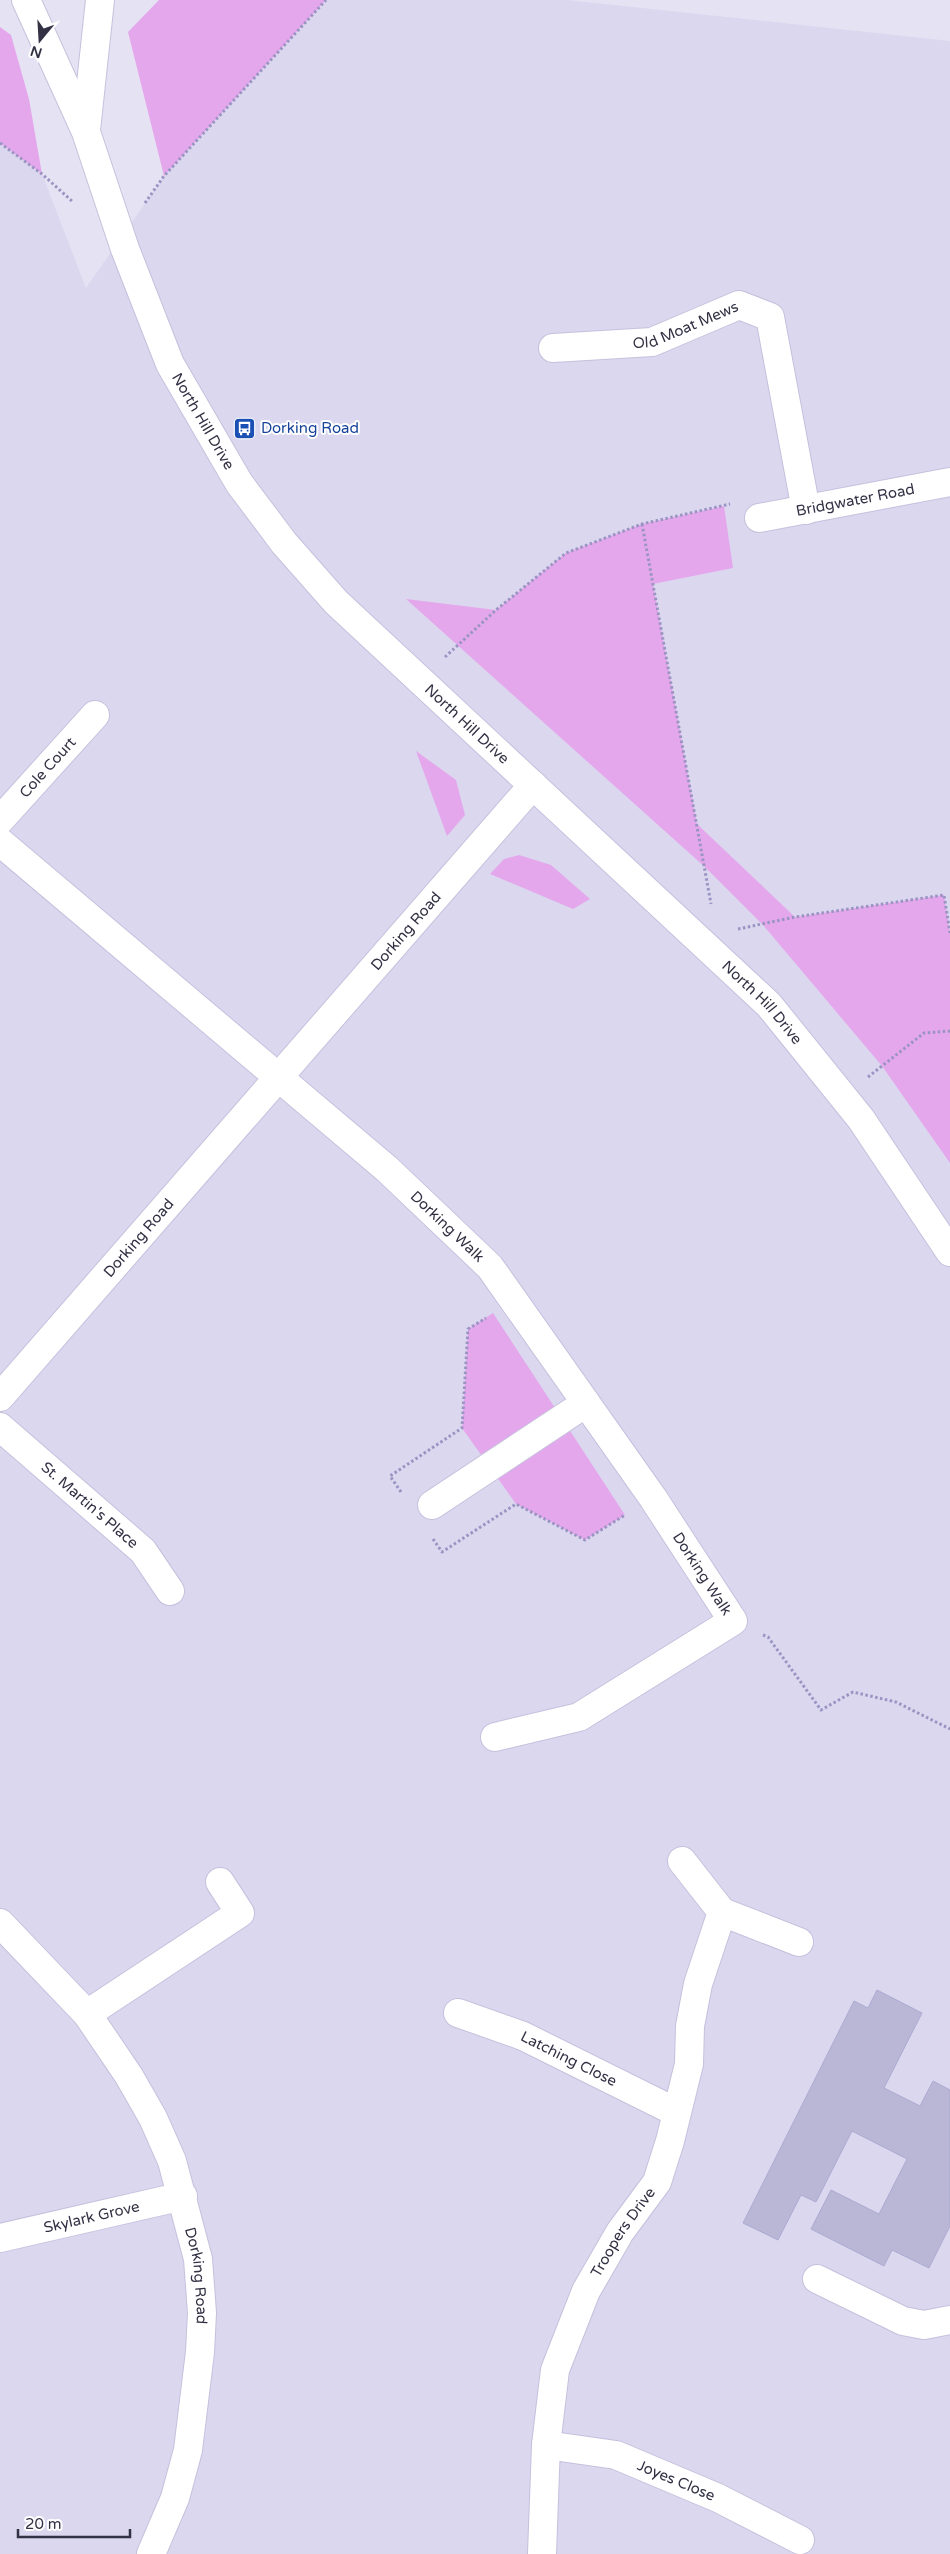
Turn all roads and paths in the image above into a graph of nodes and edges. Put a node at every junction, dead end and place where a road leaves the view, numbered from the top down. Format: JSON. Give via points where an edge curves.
{"nodes":[{"id":1,"x":26,"y":0,"type":"edge"},
{"id":2,"x":100,"y":0,"type":"edge"},
{"id":3,"x":326,"y":0,"type":"edge"},
{"id":4,"x":86,"y":132,"type":"junction"},
{"id":5,"x":0,"y":143,"type":"edge"},
{"id":6,"x":77,"y":205,"type":"dead end"},
{"id":7,"x":121,"y":236,"type":"junction"},
{"id":8,"x":553,"y":348,"type":"dead end"},
{"id":9,"x":950,"y":482,"type":"edge"},
{"id":10,"x":734,"y":503,"type":"dead end"},
{"id":11,"x":806,"y":510,"type":"junction"},
{"id":12,"x":759,"y":518,"type":"dead end"},
{"id":13,"x":642,"y":524,"type":"junction"},
{"id":14,"x":419,"y":681,"type":"junction"},
{"id":15,"x":95,"y":715,"type":"dead end"},
{"id":16,"x":533,"y":784,"type":"junction"},
{"id":17,"x":0,"y":820,"type":"edge"},
{"id":18,"x":0,"y":842,"type":"edge"},
{"id":19,"x":950,"y":933,"type":"edge"},
{"id":20,"x":709,"y":938,"type":"junction"},
{"id":21,"x":950,"y":1031,"type":"edge"},
{"id":22,"x":278,"y":1077,"type":"junction"},
{"id":23,"x":843,"y":1096,"type":"junction"},
{"id":24,"x":950,"y":1252,"type":"edge"},
{"id":25,"x":0,"y":1397,"type":"edge"},
{"id":26,"x":586,"y":1403,"type":"junction"},
{"id":27,"x":0,"y":1427,"type":"edge"},
{"id":28,"x":432,"y":1505,"type":"dead end"},
{"id":29,"x":170,"y":1591,"type":"dead end"},
{"id":30,"x":733,"y":1621,"type":"junction"},
{"id":31,"x":950,"y":1729,"type":"edge"},
{"id":32,"x":495,"y":1737,"type":"dead end"},
{"id":33,"x":682,"y":1861,"type":"dead end"},
{"id":34,"x":220,"y":1882,"type":"dead end"},
{"id":35,"x":722,"y":1912,"type":"junction"},
{"id":36,"x":0,"y":1922,"type":"edge"},
{"id":37,"x":799,"y":1942,"type":"dead end"},
{"id":38,"x":458,"y":2013,"type":"dead end"},
{"id":39,"x":87,"y":2014,"type":"junction"},
{"id":40,"x":676,"y":2112,"type":"junction"},
{"id":41,"x":183,"y":2196,"type":"junction"},
{"id":42,"x":0,"y":2238,"type":"edge"},
{"id":43,"x":817,"y":2279,"type":"dead end"},
{"id":44,"x":950,"y":2320,"type":"edge"},
{"id":45,"x":546,"y":2445,"type":"junction"},
{"id":46,"x":800,"y":2540,"type":"dead end"},
{"id":47,"x":151,"y":2554,"type":"edge"},
{"id":48,"x":542,"y":2554,"type":"edge"}],
"edges":[{"from":1,"to":4,"type":"street","name":"North Hill Drive"},
{"from":2,"to":4,"type":"street","name":"North Hill Drive"},
{"from":3,"to":7,"type":"path","via":[[164,176]]},
{"from":4,"to":7,"type":"street","name":"North Hill Drive"},
{"from":5,"to":6,"type":"path"},
{"from":7,"to":14,"type":"street","name":"North Hill Drive","via":[[170,364],[239,483],[284,543],[336,602]]},
{"from":8,"to":11,"type":"street","name":"Old Moat Mews","via":[[652,342],[739,305],[770,317]]},
{"from":9,"to":11,"type":"street","name":"Bridgwater Road"},
{"from":10,"to":13,"type":"path"},
{"from":11,"to":12,"type":"street","name":"Bridgwater Road"},
{"from":13,"to":14,"type":"path","via":[[566,553],[496,610]]},
{"from":13,"to":20,"type":"path","via":[[706,868]]},
{"from":14,"to":16,"type":"street","name":"North Hill Drive"},
{"from":15,"to":17,"type":"street","name":"Cole Court"},
{"from":16,"to":20,"type":"street","name":"North Hill Drive"},
{"from":16,"to":22,"type":"street","name":"Dorking Road"},
{"from":18,"to":22,"type":"street"},
{"from":19,"to":20,"type":"path","via":[[944,895],[795,917]]},
{"from":20,"to":23,"type":"street","name":"North Hill Drive"},
{"from":21,"to":23,"type":"path","via":[[924,1033]]},
{"from":22,"to":25,"type":"street","name":"Dorking Road"},
{"from":22,"to":26,"type":"street","name":"Dorking Walk","via":[[387,1169],[490,1267]]},
{"from":23,"to":24,"type":"street","name":"North Hill Drive","via":[[862,1119]]},
{"from":26,"to":28,"type":"street"},
{"from":26,"to":30,"type":"street","name":"Dorking Walk"},
{"from":27,"to":29,"type":"street","name":"St. Martin's Place","via":[[143,1551]]},
{"from":30,"to":31,"type":"path","name":"Dorking Walk","via":[[768,1637],[822,1710],[853,1692],[896,1702]]},
{"from":30,"to":32,"type":"street","via":[[579,1717]]},
{"from":33,"to":35,"type":"street"},
{"from":34,"to":39,"type":"street","via":[[240,1913]]},
{"from":35,"to":37,"type":"street"},
{"from":35,"to":40,"type":"street","name":"Troopers Drive","via":[[698,1984],[690,2026],[689,2064]]},
{"from":36,"to":39,"type":"street","name":"Dorking Road"},
{"from":38,"to":40,"type":"street","name":"Latching Close","via":[[523,2036]]},
{"from":39,"to":41,"type":"street","name":"Dorking Road","via":[[129,2076],[152,2118],[172,2161]]},
{"from":40,"to":45,"type":"street","name":"Troopers Drive","via":[[657,2182],[620,2232],[586,2291],[571,2325],[555,2370]]},
{"from":41,"to":42,"type":"street","name":"Skylark Grove"},
{"from":41,"to":47,"type":"street","name":"Dorking Road","via":[[198,2259],[202,2313],[200,2352],[188,2450],[175,2498]]},
{"from":43,"to":44,"type":"street","via":[[903,2320],[924,2325]]},
{"from":45,"to":46,"type":"street","name":"Joyes Close","via":[[616,2455],[718,2498]]},
{"from":45,"to":48,"type":"street","name":"Troopers Drive"}]}
